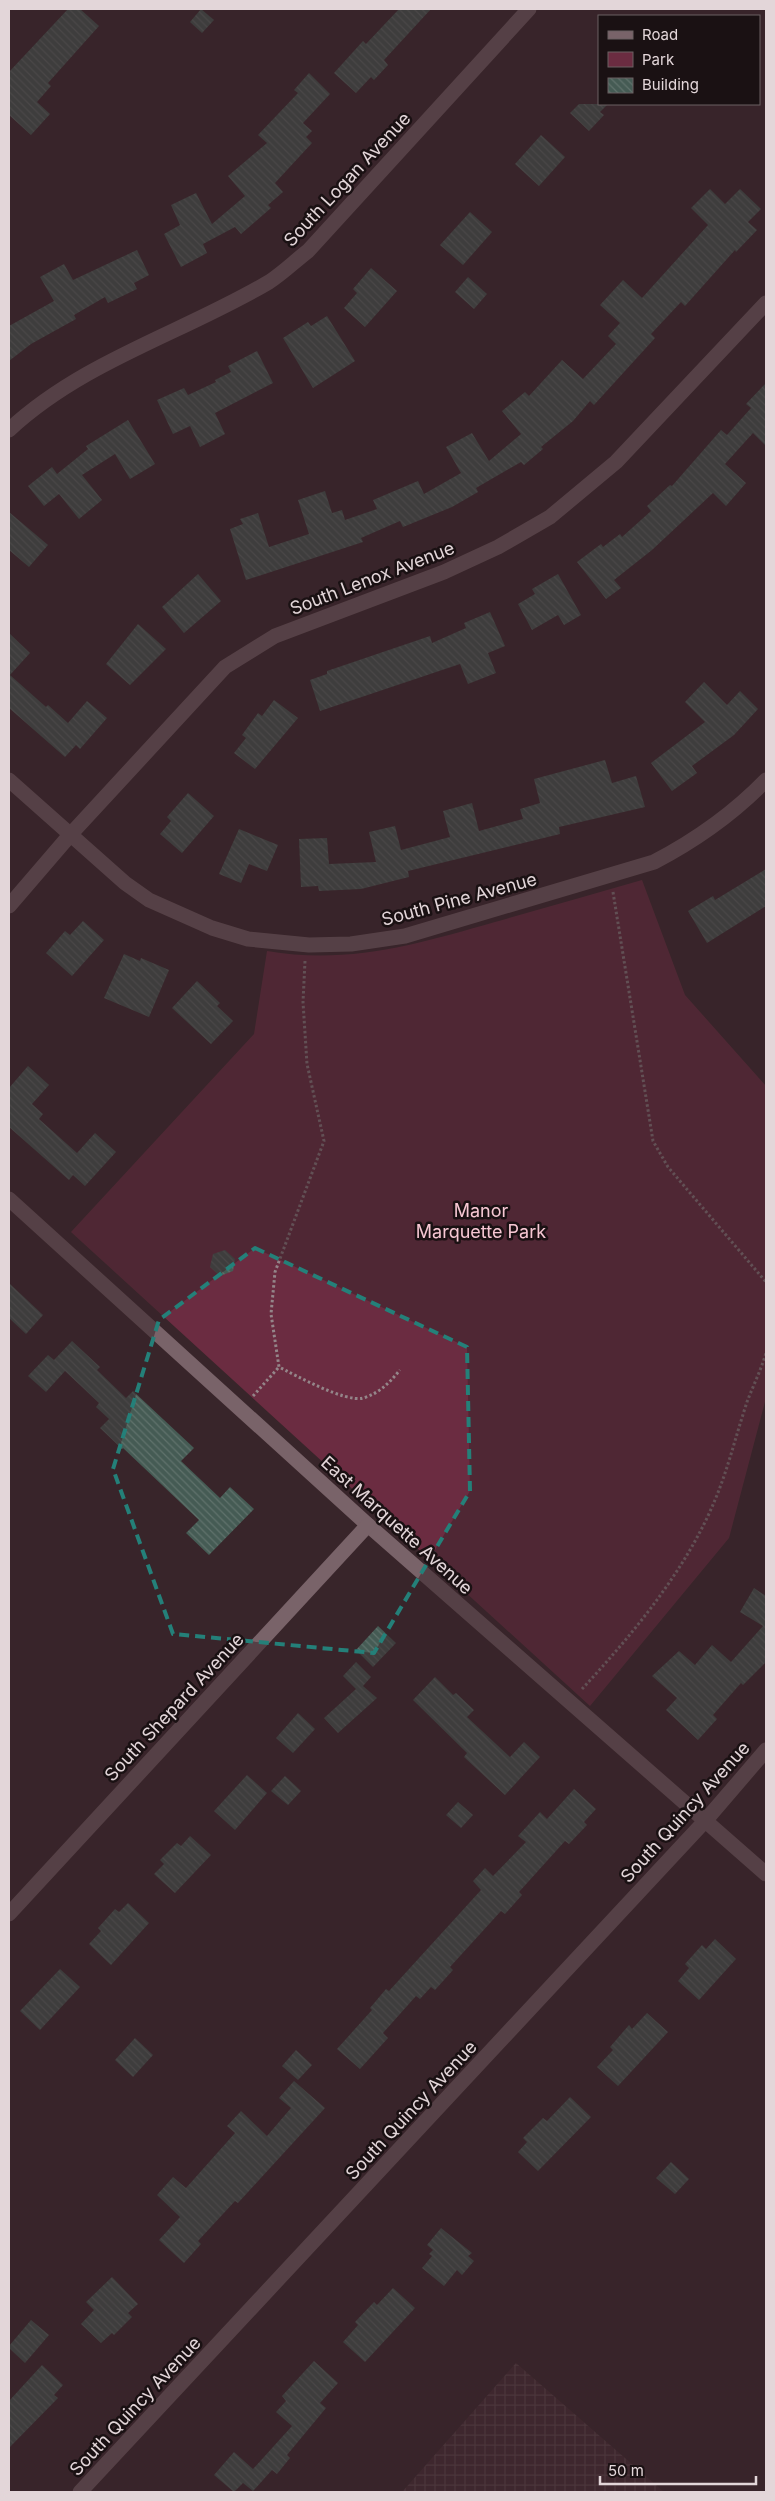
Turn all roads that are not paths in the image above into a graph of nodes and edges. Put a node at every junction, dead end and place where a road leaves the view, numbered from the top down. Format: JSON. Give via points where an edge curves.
{"nodes":[{"id":1,"x":529,"y":9,"type":"edge"},
{"id":2,"x":766,"y":303,"type":"edge"},
{"id":3,"x":9,"y":430,"type":"edge"},
{"id":4,"x":9,"y":780,"type":"edge"},
{"id":5,"x":766,"y":780,"type":"edge"},
{"id":6,"x":70,"y":835,"type":"junction"},
{"id":7,"x":9,"y":906,"type":"edge"},
{"id":8,"x":9,"y":1199,"type":"edge"},
{"id":9,"x":368,"y":1525,"type":"junction"},
{"id":10,"x":766,"y":1750,"type":"edge"},
{"id":11,"x":705,"y":1821,"type":"junction"},
{"id":12,"x":766,"y":1874,"type":"edge"},
{"id":13,"x":9,"y":1914,"type":"edge"},
{"id":14,"x":80,"y":2492,"type":"edge"}],
"edges":[{"from":1,"to":3,"type":"street","name":"South Logan Avenue","via":[[308,251],[270,281],[89,372],[29,411]]},
{"from":2,"to":6,"type":"street","name":"South Lenox Avenue","via":[[616,462],[550,517],[498,547],[444,572],[275,636],[225,667]]},
{"from":4,"to":6,"type":"street","name":"South Pine Avenue"},
{"from":5,"to":6,"type":"street","name":"South Pine Avenue","via":[[691,843],[654,862],[405,936],[351,944],[309,945],[248,939],[212,928],[149,900]]},
{"from":6,"to":7,"type":"street","name":"South Lenox Avenue"},
{"from":8,"to":9,"type":"street","name":"East Marquette Avenue"},
{"from":9,"to":11,"type":"street","name":"East Marquette Avenue"},
{"from":9,"to":13,"type":"street","name":"South Shepard Avenue"},
{"from":10,"to":11,"type":"street","name":"South Quincy Avenue"},
{"from":11,"to":12,"type":"street","name":"East Marquette Avenue"},
{"from":11,"to":14,"type":"street","name":"South Quincy Avenue"}]}
